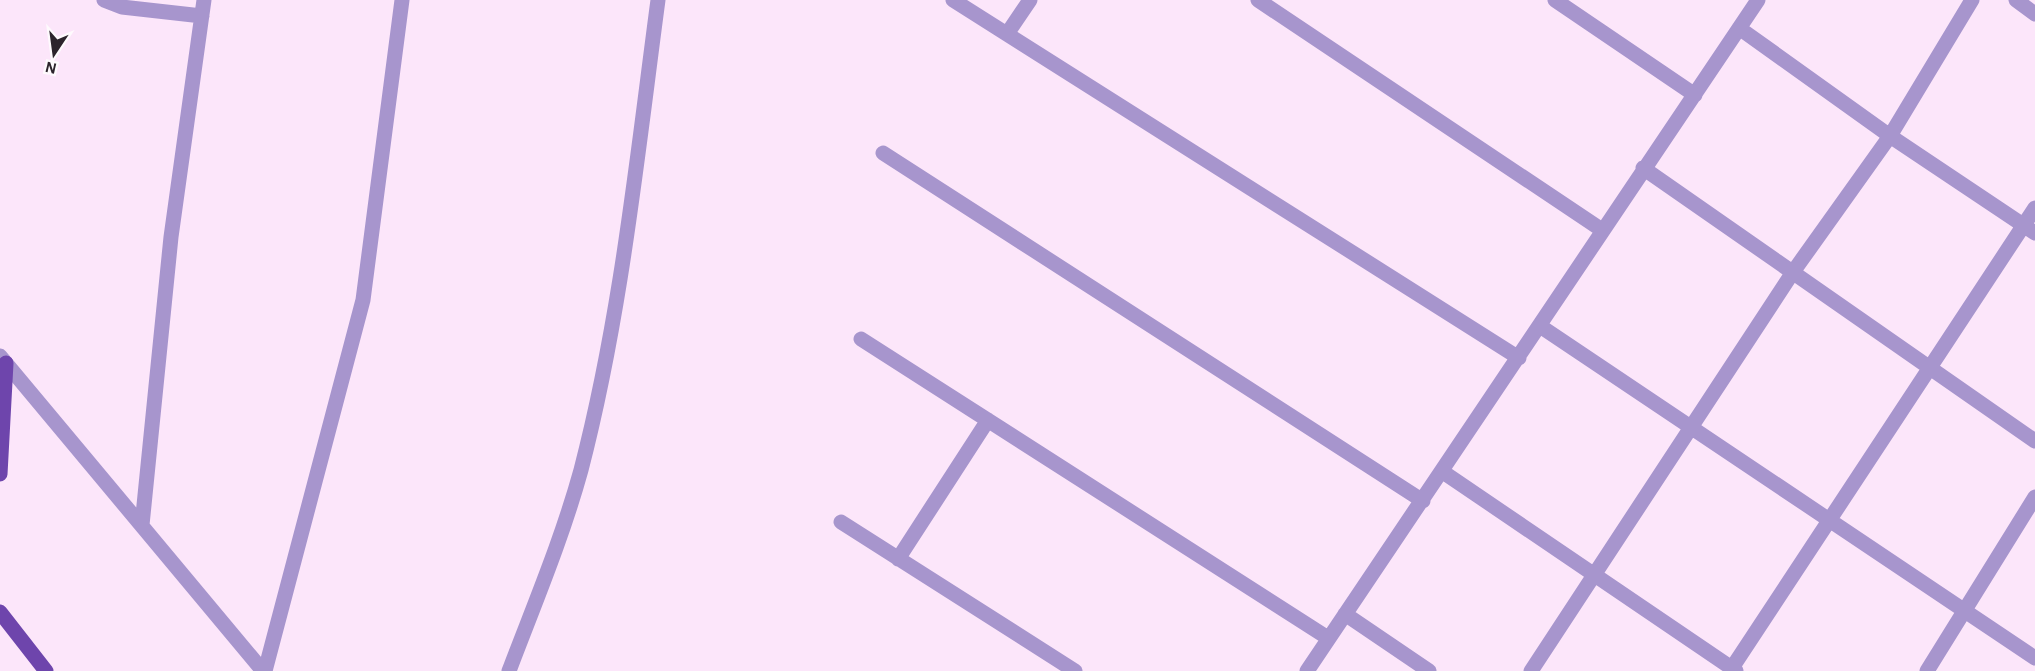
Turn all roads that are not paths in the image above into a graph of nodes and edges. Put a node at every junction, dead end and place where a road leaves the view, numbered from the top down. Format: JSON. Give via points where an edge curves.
{"nodes":[{"id":1,"x":104,"y":0,"type":"edge"},
{"id":2,"x":402,"y":0,"type":"edge"},
{"id":3,"x":658,"y":0,"type":"edge"},
{"id":4,"x":953,"y":0,"type":"edge"},
{"id":5,"x":1030,"y":0,"type":"edge"},
{"id":6,"x":1555,"y":0,"type":"edge"},
{"id":7,"x":1758,"y":0,"type":"edge"},
{"id":8,"x":1972,"y":0,"type":"edge"},
{"id":9,"x":2016,"y":0,"type":"edge"},
{"id":10,"x":1262,"y":1,"type":"edge"},
{"id":11,"x":203,"y":8,"type":"edge"},
{"id":12,"x":2035,"y":14,"type":"edge"},
{"id":13,"x":1739,"y":28,"type":"junction"},
{"id":14,"x":1008,"y":34,"type":"junction"},
{"id":15,"x":1695,"y":94,"type":"junction"},
{"id":16,"x":1890,"y":136,"type":"junction"},
{"id":17,"x":884,"y":153,"type":"dead end"},
{"id":18,"x":1643,"y":168,"type":"junction"},
{"id":19,"x":2035,"y":208,"type":"edge"},
{"id":20,"x":2029,"y":229,"type":"edge"},
{"id":21,"x":1602,"y":230,"type":"junction"},
{"id":22,"x":1793,"y":272,"type":"junction"},
{"id":23,"x":1540,"y":326,"type":"junction"},
{"id":24,"x":861,"y":339,"type":"dead end"},
{"id":25,"x":1519,"y":358,"type":"junction"},
{"id":26,"x":3,"y":359,"type":"edge"},
{"id":27,"x":1930,"y":368,"type":"junction"},
{"id":28,"x":988,"y":420,"type":"junction"},
{"id":29,"x":1692,"y":427,"type":"junction"},
{"id":30,"x":2035,"y":441,"type":"edge"},
{"id":31,"x":1443,"y":472,"type":"junction"},
{"id":32,"x":0,"y":474,"type":"edge"},
{"id":33,"x":2035,"y":497,"type":"edge"},
{"id":34,"x":1424,"y":501,"type":"junction"},
{"id":35,"x":1831,"y":519,"type":"junction"},
{"id":36,"x":841,"y":522,"type":"dead end"},
{"id":37,"x":142,"y":525,"type":"junction"},
{"id":38,"x":898,"y":559,"type":"junction"},
{"id":39,"x":1595,"y":574,"type":"junction"},
{"id":40,"x":1965,"y":610,"type":"junction"},
{"id":41,"x":0,"y":612,"type":"edge"},
{"id":42,"x":1345,"y":614,"type":"junction"},
{"id":43,"x":1328,"y":638,"type":"junction"},
{"id":44,"x":2035,"y":658,"type":"edge"},
{"id":45,"x":1733,"y":670,"type":"edge"},
{"id":46,"x":46,"y":671,"type":"edge"},
{"id":47,"x":264,"y":671,"type":"edge"},
{"id":48,"x":509,"y":671,"type":"edge"},
{"id":49,"x":1075,"y":671,"type":"edge"},
{"id":50,"x":1307,"y":671,"type":"edge"},
{"id":51,"x":1429,"y":671,"type":"edge"},
{"id":52,"x":1531,"y":671,"type":"edge"},
{"id":53,"x":1927,"y":671,"type":"edge"}],
"edges":[{"from":1,"to":11,"type":"street","via":[[122,7]]},
{"from":2,"to":47,"type":"street","via":[[363,300]]},
{"from":3,"to":48,"type":"street","via":[[619,284],[596,405],[556,547]]},
{"from":4,"to":14,"type":"street"},
{"from":5,"to":14,"type":"street"},
{"from":6,"to":15,"type":"street"},
{"from":7,"to":13,"type":"street"},
{"from":8,"to":16,"type":"street"},
{"from":9,"to":12,"type":"street"},
{"from":10,"to":21,"type":"street"},
{"from":11,"to":37,"type":"street","via":[[171,237]]},
{"from":13,"to":15,"type":"street"},
{"from":13,"to":16,"type":"street"},
{"from":14,"to":25,"type":"street"},
{"from":15,"to":18,"type":"street"},
{"from":16,"to":20,"type":"street"},
{"from":16,"to":22,"type":"street"},
{"from":17,"to":34,"type":"street"},
{"from":18,"to":21,"type":"street"},
{"from":18,"to":22,"type":"street"},
{"from":19,"to":20,"type":"street"},
{"from":20,"to":27,"type":"street"},
{"from":21,"to":23,"type":"street"},
{"from":22,"to":27,"type":"street"},
{"from":22,"to":29,"type":"street"},
{"from":23,"to":25,"type":"street"},
{"from":23,"to":29,"type":"street"},
{"from":24,"to":28,"type":"street"},
{"from":25,"to":31,"type":"street"},
{"from":26,"to":32,"type":"main road"},
{"from":26,"to":37,"type":"street"},
{"from":27,"to":30,"type":"street"},
{"from":27,"to":35,"type":"street"},
{"from":28,"to":38,"type":"street"},
{"from":28,"to":43,"type":"street"},
{"from":29,"to":35,"type":"street"},
{"from":29,"to":39,"type":"street"},
{"from":31,"to":34,"type":"street"},
{"from":31,"to":39,"type":"street"},
{"from":33,"to":40,"type":"street"},
{"from":34,"to":42,"type":"street"},
{"from":35,"to":40,"type":"street"},
{"from":35,"to":45,"type":"street"},
{"from":36,"to":38,"type":"street"},
{"from":37,"to":47,"type":"street"},
{"from":38,"to":49,"type":"street"},
{"from":39,"to":45,"type":"street"},
{"from":39,"to":52,"type":"street"},
{"from":40,"to":44,"type":"street"},
{"from":40,"to":53,"type":"street"},
{"from":41,"to":46,"type":"main road"},
{"from":42,"to":43,"type":"street"},
{"from":42,"to":51,"type":"street"},
{"from":43,"to":50,"type":"street"}]}
